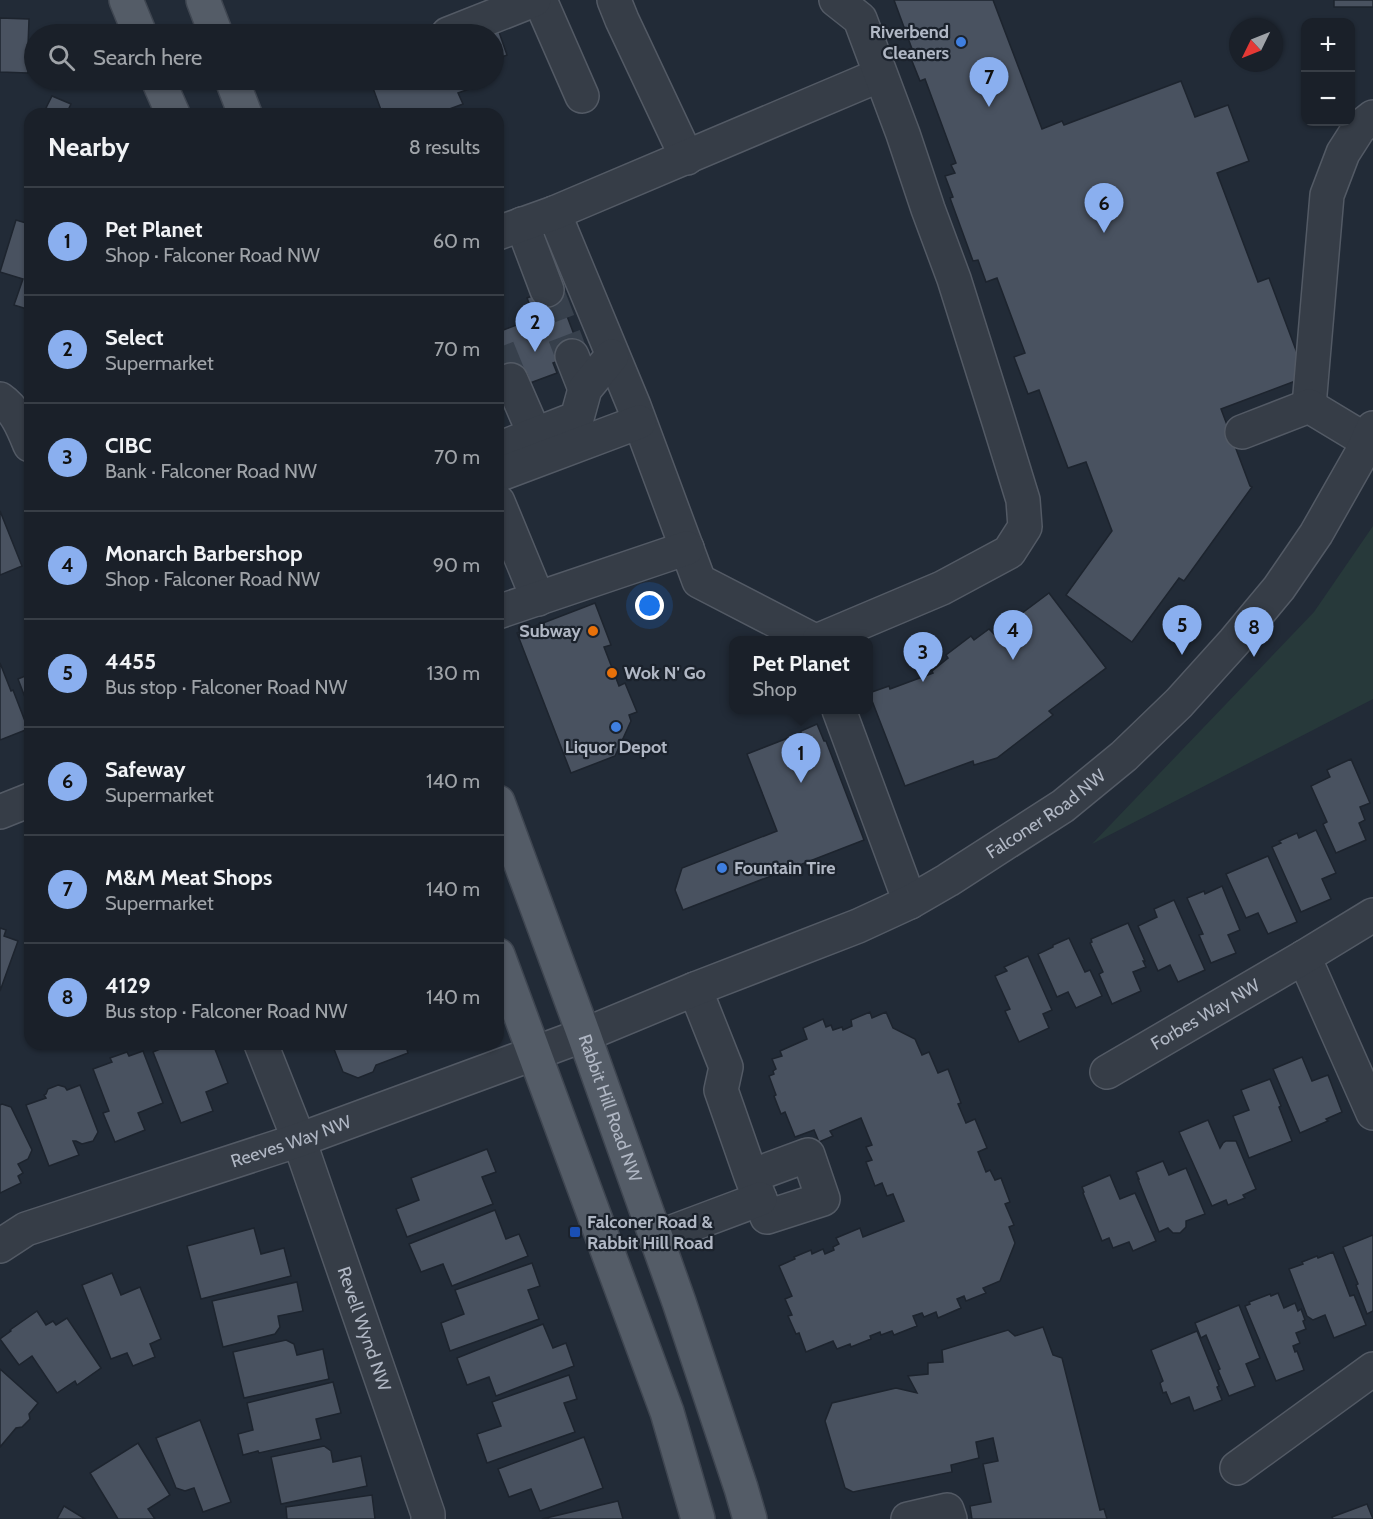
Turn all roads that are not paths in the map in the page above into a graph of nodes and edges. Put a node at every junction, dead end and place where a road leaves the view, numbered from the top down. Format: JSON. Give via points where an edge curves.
{"nodes":[{"id":1,"x":126,"y":0,"type":"edge"},
{"id":2,"x":203,"y":0,"type":"edge"},
{"id":3,"x":534,"y":0,"type":"edge"},
{"id":4,"x":540,"y":0,"type":"edge"},
{"id":5,"x":614,"y":0,"type":"edge"},
{"id":6,"x":836,"y":0,"type":"edge"},
{"id":7,"x":136,"y":24,"type":"edge"},
{"id":8,"x":212,"y":24,"type":"edge"},
{"id":9,"x":473,"y":24,"type":"edge"},
{"id":10,"x":880,"y":75,"type":"junction"},
{"id":11,"x":162,"y":90,"type":"edge"},
{"id":12,"x":236,"y":90,"type":"edge"},
{"id":13,"x":582,"y":96,"type":"dead end"},
{"id":14,"x":170,"y":108,"type":"edge"},
{"id":15,"x":243,"y":108,"type":"edge"},
{"id":16,"x":1373,"y":117,"type":"edge"},
{"id":17,"x":687,"y":158,"type":"junction"},
{"id":18,"x":554,"y":213,"type":"junction"},
{"id":19,"x":510,"y":229,"type":"edge"},
{"id":20,"x":547,"y":290,"type":"tunnel mouth"},
{"id":21,"x":572,"y":356,"type":"tunnel mouth"},
{"id":22,"x":612,"y":356,"type":"junction"},
{"id":23,"x":511,"y":380,"type":"tunnel mouth"},
{"id":24,"x":585,"y":389,"type":"junction"},
{"id":25,"x":0,"y":399,"type":"edge"},
{"id":26,"x":1309,"y":405,"type":"junction"},
{"id":27,"x":639,"y":422,"type":"junction"},
{"id":28,"x":24,"y":431,"type":"edge"},
{"id":29,"x":1242,"y":432,"type":"dead end"},
{"id":30,"x":1370,"y":434,"type":"edge"},
{"id":31,"x":535,"y":435,"type":"junction"},
{"id":32,"x":504,"y":447,"type":"edge"},
{"id":33,"x":504,"y":474,"type":"edge"},
{"id":34,"x":504,"y":517,"type":"edge"},
{"id":35,"x":687,"y":548,"type":"junction"},
{"id":36,"x":538,"y":599,"type":"junction"},
{"id":37,"x":504,"y":610,"type":"edge"},
{"id":38,"x":805,"y":636,"type":"edge"},
{"id":39,"x":828,"y":636,"type":"edge"},
{"id":40,"x":840,"y":714,"type":"edge"},
{"id":41,"x":24,"y":802,"type":"edge"},
{"id":42,"x":0,"y":812,"type":"edge"},
{"id":43,"x":504,"y":818,"type":"edge"},
{"id":44,"x":910,"y":902,"type":"junction"},
{"id":45,"x":1373,"y":915,"type":"edge"},
{"id":46,"x":1304,"y":957,"type":"junction"},
{"id":47,"x":504,"y":971,"type":"edge"},
{"id":48,"x":695,"y":989,"type":"junction"},
{"id":49,"x":584,"y":1035,"type":"junction"},
{"id":50,"x":263,"y":1050,"type":"edge"},
{"id":51,"x":534,"y":1053,"type":"junction"},
{"id":52,"x":1107,"y":1072,"type":"dead end"},
{"id":53,"x":1373,"y":1113,"type":"edge"},
{"id":54,"x":299,"y":1140,"type":"junction"},
{"id":55,"x":656,"y":1238,"type":"junction"},
{"id":56,"x":0,"y":1246,"type":"edge"},
{"id":57,"x":1373,"y":1369,"type":"edge"},
{"id":58,"x":1237,"y":1468,"type":"dead end"},
{"id":59,"x":428,"y":1519,"type":"edge"},
{"id":60,"x":698,"y":1519,"type":"edge"},
{"id":61,"x":750,"y":1519,"type":"edge"},
{"id":62,"x":908,"y":1519,"type":"edge"},
{"id":63,"x":950,"y":1519,"type":"edge"}],
"edges":[{"from":1,"to":7,"type":"main road"},
{"from":2,"to":8,"type":"main road"},
{"from":3,"to":9,"type":"street"},
{"from":4,"to":13,"type":"street"},
{"from":5,"to":17,"type":"street"},
{"from":6,"to":10,"type":"street","via":[[860,19]]},
{"from":10,"to":17,"type":"street"},
{"from":10,"to":39,"type":"street","via":[[954,279],[1023,500],[1025,527],[1009,552],[942,588]]},
{"from":11,"to":14,"type":"main road"},
{"from":12,"to":15,"type":"main road"},
{"from":16,"to":26,"type":"street","via":[[1359,128],[1343,153],[1327,195]]},
{"from":17,"to":18,"type":"street"},
{"from":18,"to":19,"type":"street"},
{"from":18,"to":22,"type":"street"},
{"from":19,"to":20,"type":"street"},
{"from":21,"to":24,"type":"street"},
{"from":22,"to":24,"type":"street"},
{"from":22,"to":27,"type":"street"},
{"from":23,"to":31,"type":"street"},
{"from":24,"to":31,"type":"street","via":[[577,418]]},
{"from":25,"to":28,"type":"street"},
{"from":26,"to":29,"type":"street"},
{"from":26,"to":30,"type":"street"},
{"from":27,"to":33,"type":"street"},
{"from":27,"to":35,"type":"street"},
{"from":30,"to":44,"type":"street","name":"Falconer Road NW","via":[[1316,534],[1279,588],[1179,703],[1124,756],[1063,806]]},
{"from":31,"to":32,"type":"street"},
{"from":34,"to":36,"type":"street"},
{"from":35,"to":36,"type":"street"},
{"from":35,"to":38,"type":"street","via":[[699,581]]},
{"from":36,"to":37,"type":"street"},
{"from":40,"to":44,"type":"street"},
{"from":41,"to":42,"type":"street"},
{"from":43,"to":49,"type":"main road","name":"Rabbit Hill Road NW"},
{"from":44,"to":48,"type":"street","name":"Falconer Road NW"},
{"from":45,"to":46,"type":"street","name":"Forbes Way NW"},
{"from":46,"to":52,"type":"street","name":"Forbes Way NW"},
{"from":46,"to":53,"type":"street"},
{"from":47,"to":51,"type":"main road"},
{"from":48,"to":49,"type":"street","name":"Falconer Road NW"},
{"from":48,"to":55,"type":"street","via":[[726,1067],[721,1090],[755,1187]]},
{"from":49,"to":51,"type":"street","name":"Reeves Way NW"},
{"from":49,"to":55,"type":"main road","name":"Rabbit Hill Road NW"},
{"from":50,"to":54,"type":"street","name":"Revell Wynd NW"},
{"from":51,"to":54,"type":"street","name":"Reeves Way NW"},
{"from":51,"to":60,"type":"main road","via":[[667,1412]]},
{"from":54,"to":56,"type":"street","name":"Reeves Way NW","via":[[26,1229]]},
{"from":54,"to":59,"type":"street","name":"Revell Wynd NW"},
{"from":55,"to":61,"type":"main road","name":"Rabbit Hill Road NW"},
{"from":57,"to":58,"type":"street"},
{"from":62,"to":63,"type":"street","via":[[947,1510]]}]}
